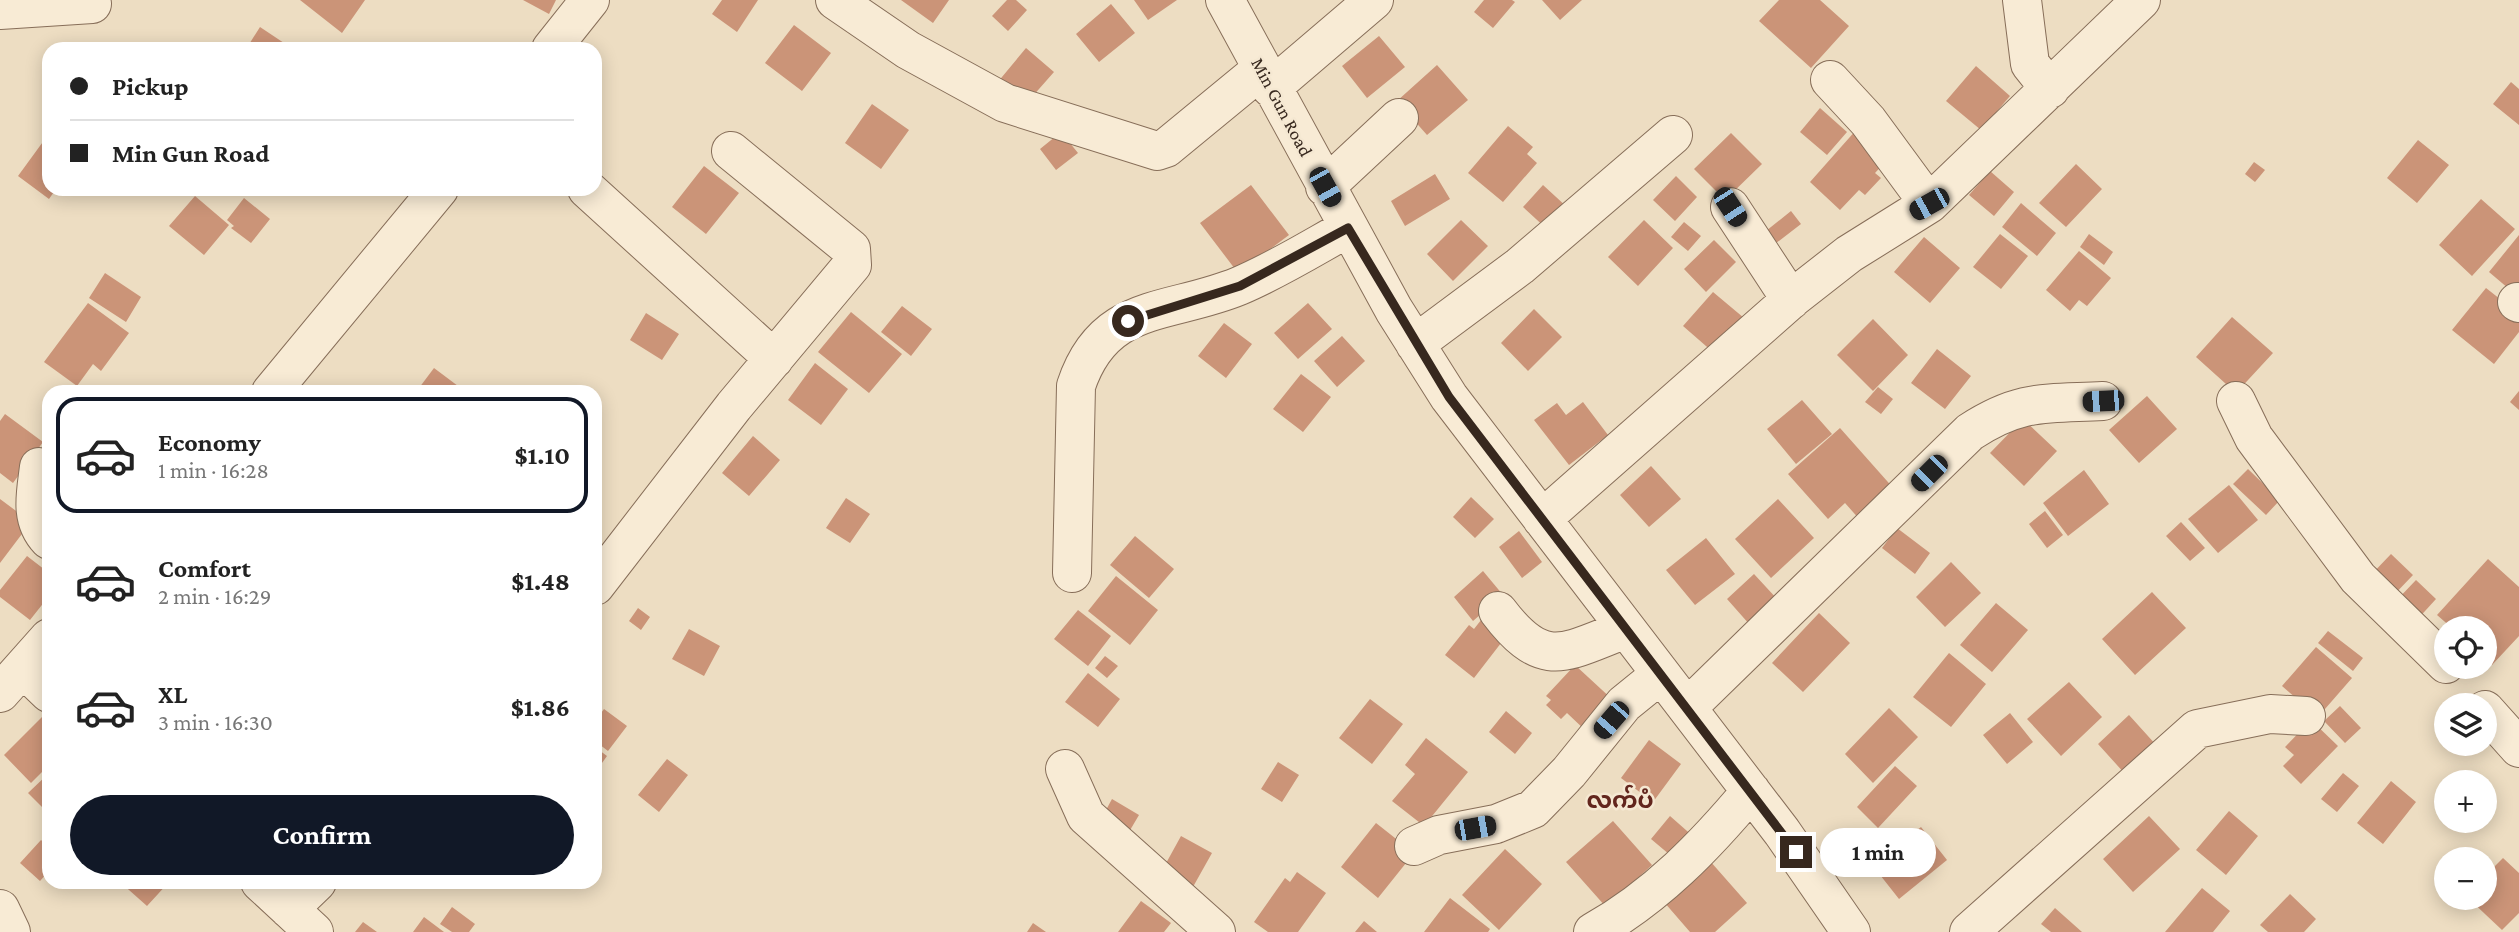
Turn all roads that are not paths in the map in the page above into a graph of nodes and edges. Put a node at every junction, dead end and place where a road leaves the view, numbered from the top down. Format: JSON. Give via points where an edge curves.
{"nodes":[{"id":1,"x":590,"y":0,"type":"edge"},
{"id":2,"x":835,"y":0,"type":"edge"},
{"id":3,"x":1225,"y":0,"type":"edge"},
{"id":4,"x":1374,"y":0,"type":"edge"},
{"id":5,"x":2022,"y":0,"type":"edge"},
{"id":6,"x":2141,"y":0,"type":"edge"},
{"id":7,"x":92,"y":4,"type":"dead end"},
{"id":8,"x":0,"y":10,"type":"edge"},
{"id":9,"x":557,"y":42,"type":"edge"},
{"id":10,"x":1267,"y":79,"type":"junction"},
{"id":11,"x":1830,"y":80,"type":"dead end"},
{"id":12,"x":2050,"y":89,"type":"junction"},
{"id":13,"x":1399,"y":118,"type":"dead end"},
{"id":14,"x":1673,"y":135,"type":"dead end"},
{"id":15,"x":731,"y":151,"type":"dead end"},
{"id":16,"x":1325,"y":187,"type":"junction"},
{"id":17,"x":433,"y":196,"type":"edge"},
{"id":18,"x":595,"y":196,"type":"edge"},
{"id":19,"x":1929,"y":204,"type":"junction"},
{"id":20,"x":1730,"y":207,"type":"dead end"},
{"id":21,"x":1348,"y":228,"type":"junction"},
{"id":22,"x":1791,"y":300,"type":"junction"},
{"id":23,"x":1415,"y":344,"type":"junction"},
{"id":24,"x":774,"y":359,"type":"junction"},
{"id":25,"x":277,"y":385,"type":"edge"},
{"id":26,"x":2103,"y":401,"type":"dead end"},
{"id":27,"x":2236,"y":401,"type":"dead end"},
{"id":28,"x":39,"y":467,"type":"dead end"},
{"id":29,"x":1542,"y":519,"type":"junction"},
{"id":30,"x":42,"y":530,"type":"edge"},
{"id":31,"x":1072,"y":573,"type":"dead end"},
{"id":32,"x":602,"y":577,"type":"edge"},
{"id":33,"x":1498,"y":611,"type":"dead end"},
{"id":34,"x":1626,"y":629,"type":"junction"},
{"id":35,"x":42,"y":651,"type":"edge"},
{"id":36,"x":2434,"y":652,"type":"edge"},
{"id":37,"x":1661,"y":674,"type":"junction"},
{"id":38,"x":2459,"y":679,"type":"edge"},
{"id":39,"x":24,"y":685,"type":"edge"},
{"id":40,"x":2471,"y":693,"type":"edge"},
{"id":41,"x":1687,"y":708,"type":"junction"},
{"id":42,"x":2306,"y":716,"type":"dead end"},
{"id":43,"x":2497,"y":723,"type":"edge"},
{"id":44,"x":2519,"y":748,"type":"edge"},
{"id":45,"x":1065,"y":769,"type":"dead end"},
{"id":46,"x":1751,"y":791,"type":"junction"},
{"id":47,"x":1414,"y":846,"type":"dead end"},
{"id":48,"x":268,"y":889,"type":"edge"},
{"id":49,"x":314,"y":889,"type":"edge"},
{"id":50,"x":0,"y":909,"type":"edge"},
{"id":51,"x":302,"y":921,"type":"edge"},
{"id":52,"x":11,"y":932,"type":"edge"},
{"id":53,"x":1216,"y":932,"type":"edge"},
{"id":54,"x":1593,"y":932,"type":"edge"},
{"id":55,"x":1851,"y":932,"type":"edge"},
{"id":56,"x":1969,"y":932,"type":"edge"}],
"edges":[{"from":1,"to":9,"type":"street"},
{"from":2,"to":10,"type":"street","via":[[908,50],[993,97],[1157,151]]},
{"from":3,"to":10,"type":"street","name":"Min Gun Road"},
{"from":4,"to":10,"type":"street"},
{"from":5,"to":12,"type":"street","via":[[2030,64]]},
{"from":6,"to":12,"type":"street"},
{"from":7,"to":8,"type":"street"},
{"from":10,"to":16,"type":"street","name":"Min Gun Road"},
{"from":11,"to":19,"type":"street","via":[[1868,121]]},
{"from":12,"to":19,"type":"street"},
{"from":13,"to":16,"type":"street"},
{"from":14,"to":23,"type":"street","via":[[1520,266]]},
{"from":15,"to":24,"type":"street","via":[[851,248],[853,256],[844,278]]},
{"from":16,"to":21,"type":"street","name":"Min Gun Road"},
{"from":17,"to":25,"type":"street"},
{"from":18,"to":24,"type":"street"},
{"from":19,"to":22,"type":"street","via":[[1849,254]]},
{"from":20,"to":22,"type":"street"},
{"from":21,"to":23,"type":"street","name":"Min Gun Road"},
{"from":21,"to":31,"type":"street","via":[[1240,286],[1128,321],[1096,344],[1076,386]]},
{"from":22,"to":29,"type":"street"},
{"from":23,"to":29,"type":"street","name":"Min Gun Road","via":[[1449,397]]},
{"from":24,"to":32,"type":"street"},
{"from":26,"to":41,"type":"street","via":[[2025,405],[2001,412],[1970,432]]},
{"from":27,"to":36,"type":"street","via":[[2254,438],[2358,578]]},
{"from":28,"to":30,"type":"street","via":[[35,513]]},
{"from":29,"to":34,"type":"street","name":"Min Gun Road"},
{"from":33,"to":34,"type":"street","via":[[1518,636],[1545,652],[1559,653]]},
{"from":34,"to":37,"type":"street","name":"Min Gun Road"},
{"from":35,"to":39,"type":"street"},
{"from":37,"to":41,"type":"street","name":"Min Gun Road"},
{"from":37,"to":47,"type":"street","via":[[1624,704],[1533,809]]},
{"from":38,"to":40,"type":"street"},
{"from":41,"to":46,"type":"street","name":"Min Gun Road"},
{"from":42,"to":56,"type":"street","via":[[2270,714],[2197,729]]},
{"from":43,"to":44,"type":"street"},
{"from":45,"to":53,"type":"street","via":[[1086,816]]},
{"from":46,"to":54,"type":"street","via":[[1665,882]]},
{"from":46,"to":55,"type":"street","name":"Min Gun Road"},
{"from":48,"to":51,"type":"street"},
{"from":49,"to":51,"type":"street"},
{"from":50,"to":52,"type":"street"}]}
